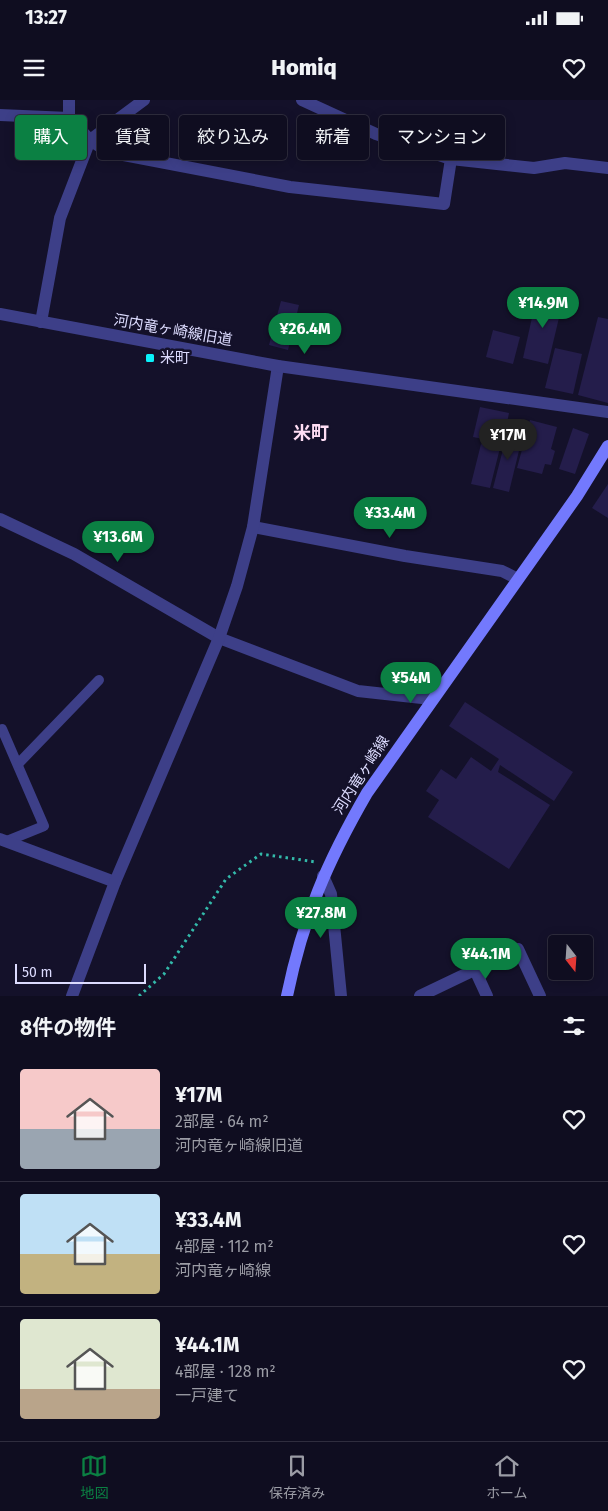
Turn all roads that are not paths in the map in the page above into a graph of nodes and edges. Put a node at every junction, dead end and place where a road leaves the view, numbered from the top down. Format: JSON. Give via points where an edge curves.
{"nodes":[{"id":1,"x":69,"y":100,"type":"edge"},
{"id":2,"x":144,"y":100,"type":"edge"},
{"id":3,"x":302,"y":100,"type":"edge"},
{"id":4,"x":0,"y":115,"type":"edge"},
{"id":5,"x":68,"y":115,"type":"edge"},
{"id":6,"x":15,"y":116,"type":"edge"},
{"id":7,"x":379,"y":135,"type":"edge"},
{"id":8,"x":87,"y":137,"type":"edge"},
{"id":9,"x":90,"y":140,"type":"junction"},
{"id":10,"x":450,"y":160,"type":"edge"},
{"id":11,"x":459,"y":160,"type":"edge"},
{"id":12,"x":608,"y":168,"type":"edge"},
{"id":13,"x":0,"y":314,"type":"edge"},
{"id":14,"x":41,"y":322,"type":"junction"},
{"id":15,"x":278,"y":366,"type":"junction"},
{"id":16,"x":608,"y":412,"type":"edge"},
{"id":17,"x":608,"y":446,"type":"edge"},
{"id":18,"x":0,"y":519,"type":"edge"},
{"id":19,"x":253,"y":527,"type":"junction"},
{"id":20,"x":518,"y":578,"type":"junction"},
{"id":21,"x":219,"y":638,"type":"junction"},
{"id":22,"x":99,"y":680,"type":"dead end"},
{"id":23,"x":431,"y":699,"type":"junction"},
{"id":24,"x":2,"y":729,"type":"dead end"},
{"id":25,"x":18,"y":764,"type":"junction"},
{"id":26,"x":3,"y":840,"type":"edge"},
{"id":27,"x":326,"y":870,"type":"junction"},
{"id":28,"x":115,"y":882,"type":"junction"},
{"id":29,"x":475,"y":970,"type":"junction"},
{"id":30,"x":434,"y":993,"type":"edge"},
{"id":31,"x":72,"y":996,"type":"edge"},
{"id":32,"x":287,"y":996,"type":"edge"},
{"id":33,"x":341,"y":996,"type":"edge"},
{"id":34,"x":420,"y":996,"type":"edge"},
{"id":35,"x":487,"y":996,"type":"edge"},
{"id":36,"x":540,"y":996,"type":"edge"}],
"edges":[{"from":1,"to":5,"type":"street"},
{"from":2,"to":9,"type":"street"},
{"from":3,"to":7,"type":"street"},
{"from":4,"to":6,"type":"street"},
{"from":8,"to":9,"type":"street"},
{"from":9,"to":10,"type":"street","via":[[108,152],[178,167],[290,187],[444,204]]},
{"from":9,"to":14,"type":"street","via":[[60,218]]},
{"from":11,"to":12,"type":"street","via":[[534,168],[566,163]]},
{"from":13,"to":14,"type":"street","name":"河内竜ヶ崎線旧道"},
{"from":14,"to":15,"type":"street","name":"河内竜ヶ崎線旧道"},
{"from":15,"to":16,"type":"street","name":"河内竜ヶ崎線旧道"},
{"from":15,"to":19,"type":"street"},
{"from":17,"to":20,"type":"main road","name":"河内竜ヶ崎線","via":[[577,496]]},
{"from":18,"to":21,"type":"street","via":[[74,554]]},
{"from":19,"to":20,"type":"street","via":[[502,571]]},
{"from":19,"to":21,"type":"street","via":[[238,586]]},
{"from":20,"to":23,"type":"main road","name":"河内竜ヶ崎線"},
{"from":21,"to":23,"type":"street","via":[[358,691]]},
{"from":21,"to":28,"type":"street"},
{"from":22,"to":25,"type":"lane"},
{"from":23,"to":27,"type":"main road","name":"河内竜ヶ崎線","via":[[367,793]]},
{"from":24,"to":25,"type":"lane"},
{"from":25,"to":26,"type":"lane","via":[[44,826]]},
{"from":26,"to":28,"type":"street"},
{"from":27,"to":32,"type":"main road","name":"河内竜ヶ崎線","via":[[306,918]]},
{"from":27,"to":33,"type":"street"},
{"from":28,"to":31,"type":"street"},
{"from":29,"to":30,"type":"street"},
{"from":29,"to":35,"type":"street"},
{"from":29,"to":36,"type":"street","via":[[518,949]]},
{"from":30,"to":34,"type":"street"}]}
